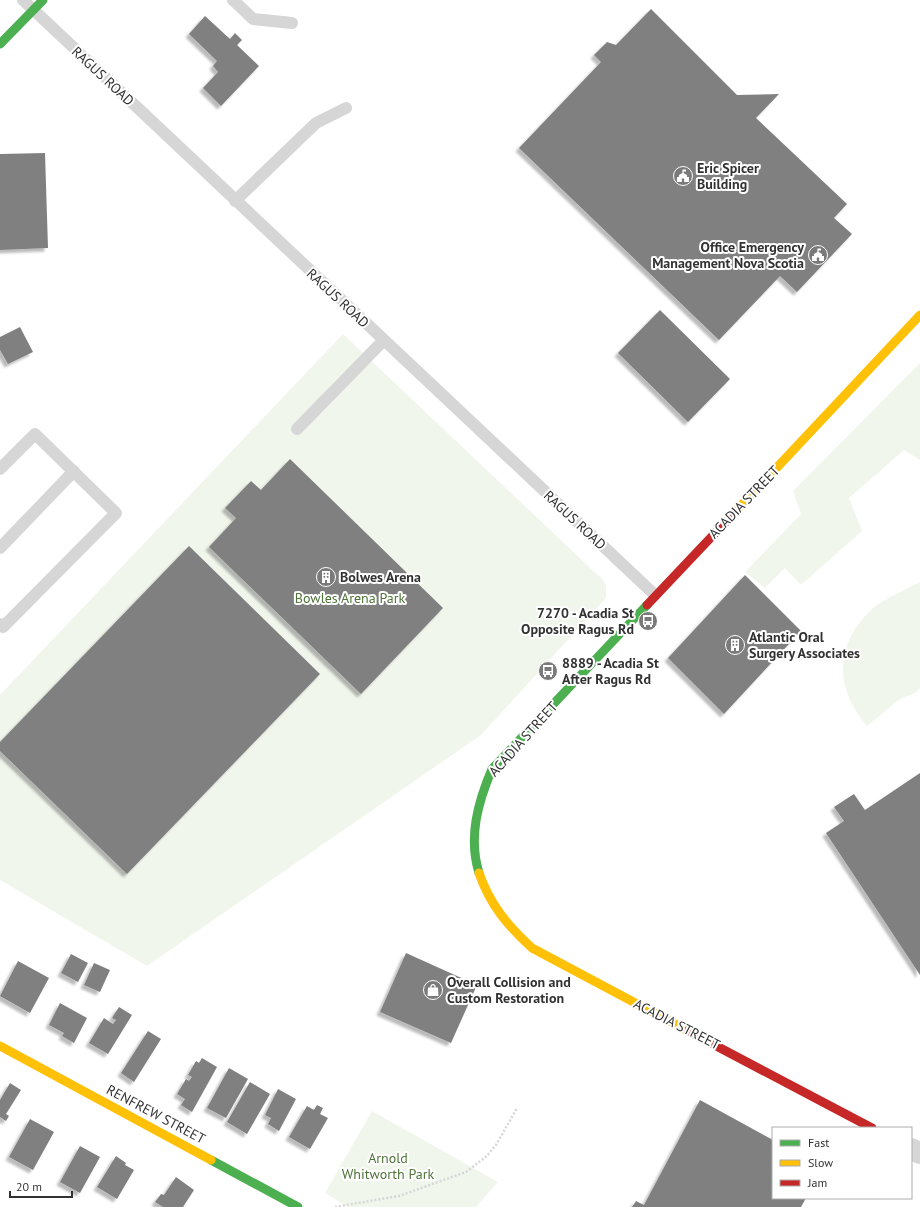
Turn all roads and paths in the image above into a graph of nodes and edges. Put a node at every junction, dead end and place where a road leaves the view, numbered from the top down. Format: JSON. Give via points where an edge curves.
{"nodes":[{"id":1,"x":23,"y":0,"type":"edge"},
{"id":2,"x":43,"y":0,"type":"edge"},
{"id":3,"x":233,"y":0,"type":"edge"},
{"id":4,"x":34,"y":10,"type":"junction"},
{"id":5,"x":292,"y":23,"type":"dead end"},
{"id":6,"x":0,"y":44,"type":"edge"},
{"id":7,"x":346,"y":108,"type":"dead end"},
{"id":8,"x":235,"y":201,"type":"junction"},
{"id":9,"x":920,"y":315,"type":"edge"},
{"id":10,"x":383,"y":341,"type":"junction"},
{"id":11,"x":296,"y":429,"type":"dead end"},
{"id":12,"x":0,"y":469,"type":"edge"},
{"id":13,"x":74,"y":472,"type":"junction"},
{"id":14,"x":0,"y":548,"type":"edge"},
{"id":15,"x":655,"y":595,"type":"junction"},
{"id":16,"x":0,"y":624,"type":"edge"},
{"id":17,"x":0,"y":1046,"type":"edge"},
{"id":18,"x":517,"y":1108,"type":"dead end"},
{"id":19,"x":870,"y":1127,"type":"edge"},
{"id":20,"x":298,"y":1207,"type":"edge"},
{"id":21,"x":335,"y":1207,"type":"edge"}],
"edges":[{"from":1,"to":4,"type":"lane","name":"RAGUS ROAD"},
{"from":2,"to":4,"type":"street"},
{"from":3,"to":5,"type":"lane","via":[[253,19]]},
{"from":4,"to":6,"type":"street"},
{"from":4,"to":8,"type":"lane","name":"RAGUS ROAD"},
{"from":7,"to":8,"type":"lane","via":[[316,123]]},
{"from":8,"to":10,"type":"lane","name":"RAGUS ROAD"},
{"from":9,"to":15,"type":"street","name":"ACADIA STREET"},
{"from":10,"to":11,"type":"lane"},
{"from":10,"to":15,"type":"lane","name":"RAGUS ROAD"},
{"from":12,"to":13,"type":"lane","via":[[35,434]]},
{"from":13,"to":14,"type":"lane"},
{"from":13,"to":16,"type":"lane","via":[[116,513],[3,627]]},
{"from":15,"to":19,"type":"street","name":"ACADIA STREET","via":[[492,769],[480,796],[474,824],[474,852],[486,893],[501,918],[532,948]]},
{"from":17,"to":20,"type":"street","name":"RENFREW STREET"},
{"from":18,"to":21,"type":"path","via":[[496,1145],[487,1156],[466,1172],[399,1196]]}]}
